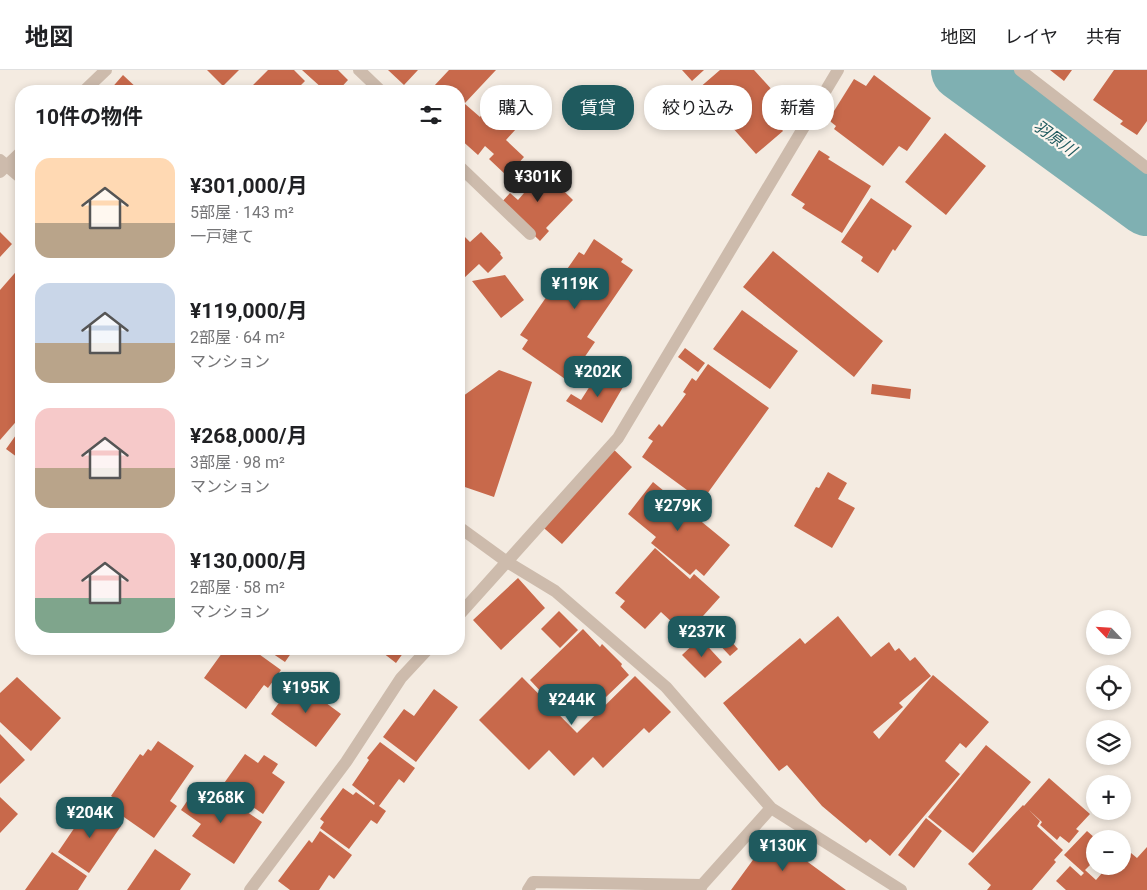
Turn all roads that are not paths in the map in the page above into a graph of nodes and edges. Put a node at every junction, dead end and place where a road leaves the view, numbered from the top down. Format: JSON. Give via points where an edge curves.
{"nodes":[{"id":1,"x":106,"y":70,"type":"edge"},
{"id":2,"x":359,"y":70,"type":"edge"},
{"id":3,"x":838,"y":70,"type":"edge"},
{"id":4,"x":1020,"y":70,"type":"edge"},
{"id":5,"x":90,"y":85,"type":"edge"},
{"id":6,"x":375,"y":85,"type":"edge"},
{"id":7,"x":15,"y":157,"type":"edge"},
{"id":8,"x":3,"y":166,"type":"edge"},
{"id":9,"x":1147,"y":168,"type":"edge"},
{"id":10,"x":465,"y":172,"type":"edge"},
{"id":11,"x":15,"y":174,"type":"edge"},
{"id":12,"x":530,"y":234,"type":"dead end"},
{"id":13,"x":465,"y":531,"type":"edge"},
{"id":14,"x":507,"y":562,"type":"junction"},
{"id":15,"x":465,"y":608,"type":"edge"},
{"id":16,"x":422,"y":655,"type":"edge"},
{"id":17,"x":771,"y":808,"type":"junction"},
{"id":18,"x":701,"y":888,"type":"edge"},
{"id":19,"x":250,"y":890,"type":"edge"},
{"id":20,"x":528,"y":890,"type":"edge"},
{"id":21,"x":901,"y":890,"type":"edge"}],
"edges":[{"from":1,"to":5,"type":"street"},
{"from":2,"to":6,"type":"street"},
{"from":3,"to":14,"type":"street","via":[[618,438]]},
{"from":4,"to":9,"type":"street"},
{"from":7,"to":8,"type":"street"},
{"from":8,"to":11,"type":"street"},
{"from":10,"to":12,"type":"street"},
{"from":13,"to":14,"type":"street"},
{"from":14,"to":15,"type":"street"},
{"from":14,"to":17,"type":"street","via":[[555,592],[666,687]]},
{"from":16,"to":19,"type":"street","via":[[401,678],[346,762]]},
{"from":17,"to":18,"type":"street"},
{"from":17,"to":21,"type":"street"},
{"from":18,"to":20,"type":"street","via":[[533,882]]}]}
